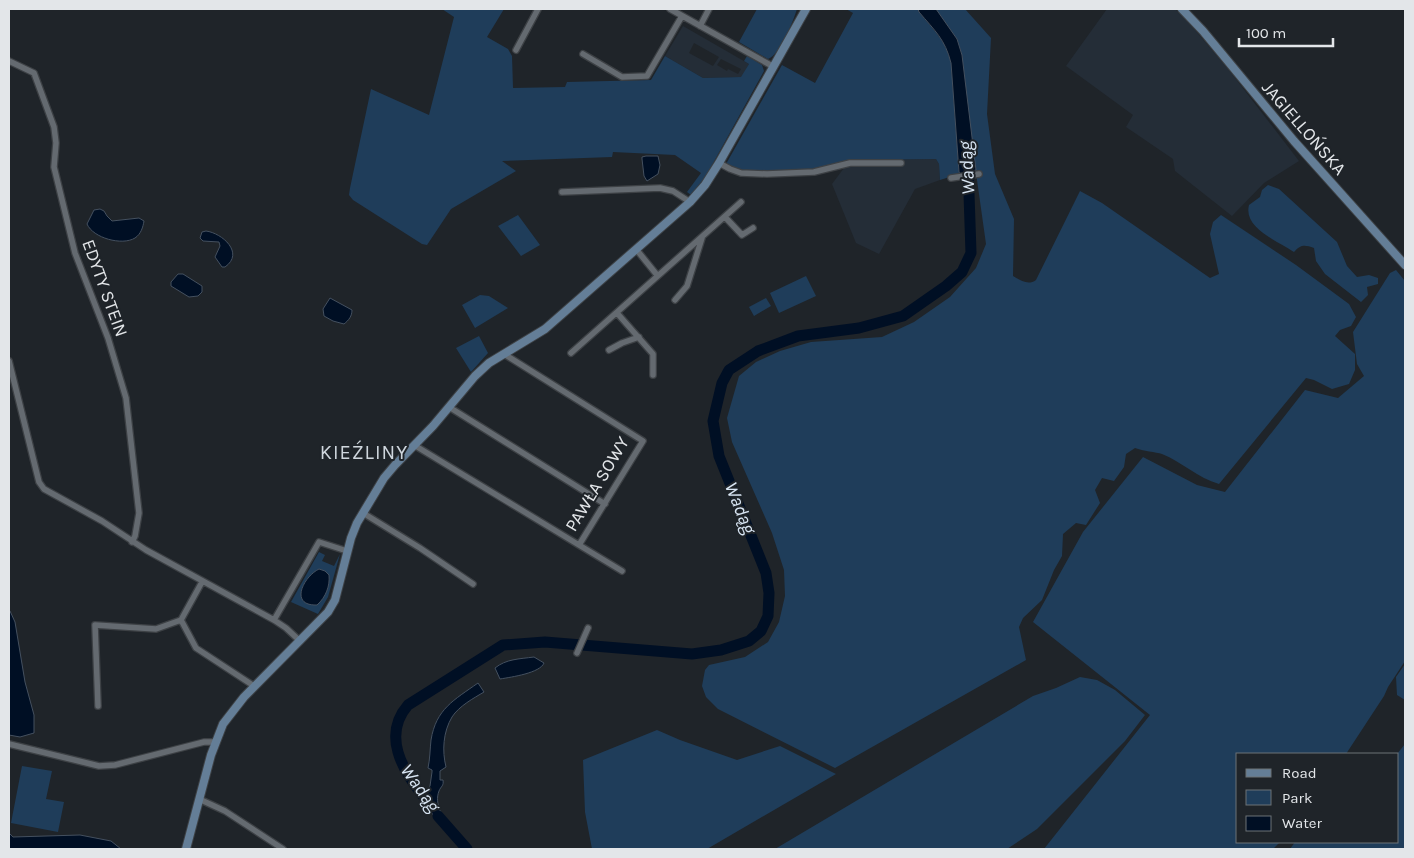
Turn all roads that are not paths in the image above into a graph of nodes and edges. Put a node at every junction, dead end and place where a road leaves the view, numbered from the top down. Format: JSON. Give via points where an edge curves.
{"nodes":[{"id":1,"x":538,"y":9,"type":"edge"},
{"id":2,"x":670,"y":9,"type":"edge"},
{"id":3,"x":709,"y":9,"type":"edge"},
{"id":4,"x":806,"y":9,"type":"edge"},
{"id":5,"x":1182,"y":9,"type":"edge"},
{"id":6,"x":682,"y":16,"type":"junction"},
{"id":7,"x":700,"y":26,"type":"junction"},
{"id":8,"x":516,"y":50,"type":"dead end"},
{"id":9,"x":583,"y":54,"type":"dead end"},
{"id":10,"x":9,"y":61,"type":"edge"},
{"id":11,"x":774,"y":67,"type":"junction"},
{"id":12,"x":719,"y":163,"type":"junction"},
{"id":13,"x":901,"y":163,"type":"dead end"},
{"id":14,"x":979,"y":174,"type":"dead end"},
{"id":15,"x":951,"y":178,"type":"dead end"},
{"id":16,"x":562,"y":192,"type":"dead end"},
{"id":17,"x":690,"y":202,"type":"junction"},
{"id":18,"x":741,"y":202,"type":"dead end"},
{"id":19,"x":725,"y":217,"type":"junction"},
{"id":20,"x":753,"y":228,"type":"dead end"},
{"id":21,"x":702,"y":238,"type":"junction"},
{"id":22,"x":636,"y":249,"type":"junction"},
{"id":23,"x":683,"y":254,"type":"junction"},
{"id":24,"x":695,"y":262,"type":"junction"},
{"id":25,"x":1405,"y":265,"type":"edge"},
{"id":26,"x":657,"y":275,"type":"junction"},
{"id":27,"x":675,"y":300,"type":"dead end"},
{"id":28,"x":617,"y":313,"type":"junction"},
{"id":29,"x":639,"y":337,"type":"junction"},
{"id":30,"x":609,"y":350,"type":"dead end"},
{"id":31,"x":571,"y":353,"type":"dead end"},
{"id":32,"x":504,"y":354,"type":"junction"},
{"id":33,"x":9,"y":361,"type":"edge"},
{"id":34,"x":653,"y":375,"type":"dead end"},
{"id":35,"x":449,"y":407,"type":"junction"},
{"id":36,"x":414,"y":445,"type":"junction"},
{"id":37,"x":605,"y":504,"type":"junction"},
{"id":38,"x":362,"y":514,"type":"junction"},
{"id":39,"x":132,"y":542,"type":"junction"},
{"id":40,"x":579,"y":545,"type":"junction"},
{"id":41,"x":347,"y":551,"type":"junction"},
{"id":42,"x":622,"y":571,"type":"dead end"},
{"id":43,"x":202,"y":582,"type":"junction"},
{"id":44,"x":474,"y":584,"type":"dead end"},
{"id":45,"x":181,"y":620,"type":"junction"},
{"id":46,"x":274,"y":620,"type":"junction"},
{"id":47,"x":588,"y":628,"type":"dead end"},
{"id":48,"x":300,"y":641,"type":"junction"},
{"id":49,"x":577,"y":653,"type":"dead end"},
{"id":50,"x":254,"y":686,"type":"junction"},
{"id":51,"x":98,"y":706,"type":"dead end"},
{"id":52,"x":215,"y":742,"type":"junction"},
{"id":53,"x":9,"y":744,"type":"edge"},
{"id":54,"x":199,"y":799,"type":"junction"},
{"id":55,"x":186,"y":849,"type":"edge"},
{"id":56,"x":283,"y":849,"type":"edge"}],
"edges":[{"from":1,"to":8,"type":"street"},
{"from":2,"to":6,"type":"street"},
{"from":3,"to":7,"type":"street"},
{"from":4,"to":11,"type":"street"},
{"from":5,"to":25,"type":"street","name":"JAGIELLOŃSKA"},
{"from":6,"to":7,"type":"street"},
{"from":6,"to":9,"type":"street","via":[[647,76],[622,77]]},
{"from":7,"to":11,"type":"street"},
{"from":10,"to":39,"type":"street","name":"EDYTY STEIN","via":[[34,73],[50,112],[56,143],[54,167],[75,253],[108,338],[126,398],[139,513]]},
{"from":11,"to":12,"type":"street"},
{"from":12,"to":13,"type":"street","via":[[741,173],[766,174],[814,172],[850,163]]},
{"from":12,"to":17,"type":"street"},
{"from":14,"to":15,"type":"street"},
{"from":16,"to":17,"type":"street","via":[[660,188],[673,191]]},
{"from":17,"to":22,"type":"street"},
{"from":18,"to":19,"type":"street"},
{"from":19,"to":20,"type":"street","via":[[742,235]]},
{"from":19,"to":21,"type":"street"},
{"from":21,"to":23,"type":"street"},
{"from":21,"to":24,"type":"street"},
{"from":22,"to":26,"type":"street"},
{"from":22,"to":32,"type":"street","via":[[545,329]]},
{"from":23,"to":24,"type":"street"},
{"from":23,"to":26,"type":"street"},
{"from":24,"to":27,"type":"street","via":[[687,286]]},
{"from":26,"to":28,"type":"street"},
{"from":28,"to":29,"type":"street"},
{"from":28,"to":31,"type":"street"},
{"from":29,"to":30,"type":"street"},
{"from":29,"to":34,"type":"street","via":[[653,354]]},
{"from":32,"to":35,"type":"street","via":[[475,376]]},
{"from":32,"to":37,"type":"street","name":"PAWŁA SOWY","via":[[643,441]]},
{"from":33,"to":39,"type":"street","via":[[38,482],[44,489],[102,521]]},
{"from":35,"to":36,"type":"street"},
{"from":35,"to":37,"type":"street"},
{"from":36,"to":38,"type":"street","via":[[384,478]]},
{"from":36,"to":40,"type":"street","name":"PAWŁA SOWY"},
{"from":37,"to":40,"type":"street","name":"PAWŁA SOWY"},
{"from":38,"to":41,"type":"street"},
{"from":38,"to":44,"type":"street"},
{"from":39,"to":43,"type":"street"},
{"from":40,"to":42,"type":"street"},
{"from":41,"to":46,"type":"street","via":[[319,542]]},
{"from":41,"to":48,"type":"street","via":[[335,600]]},
{"from":43,"to":45,"type":"street"},
{"from":43,"to":46,"type":"street"},
{"from":45,"to":50,"type":"street","via":[[196,648]]},
{"from":45,"to":51,"type":"street","via":[[156,629],[95,625]]},
{"from":46,"to":48,"type":"street"},
{"from":47,"to":49,"type":"street"},
{"from":48,"to":50,"type":"street"},
{"from":50,"to":52,"type":"street","via":[[228,716]]},
{"from":52,"to":53,"type":"street","via":[[99,766]]},
{"from":52,"to":54,"type":"street"},
{"from":54,"to":55,"type":"street"},
{"from":54,"to":56,"type":"street","via":[[225,811]]}]}
